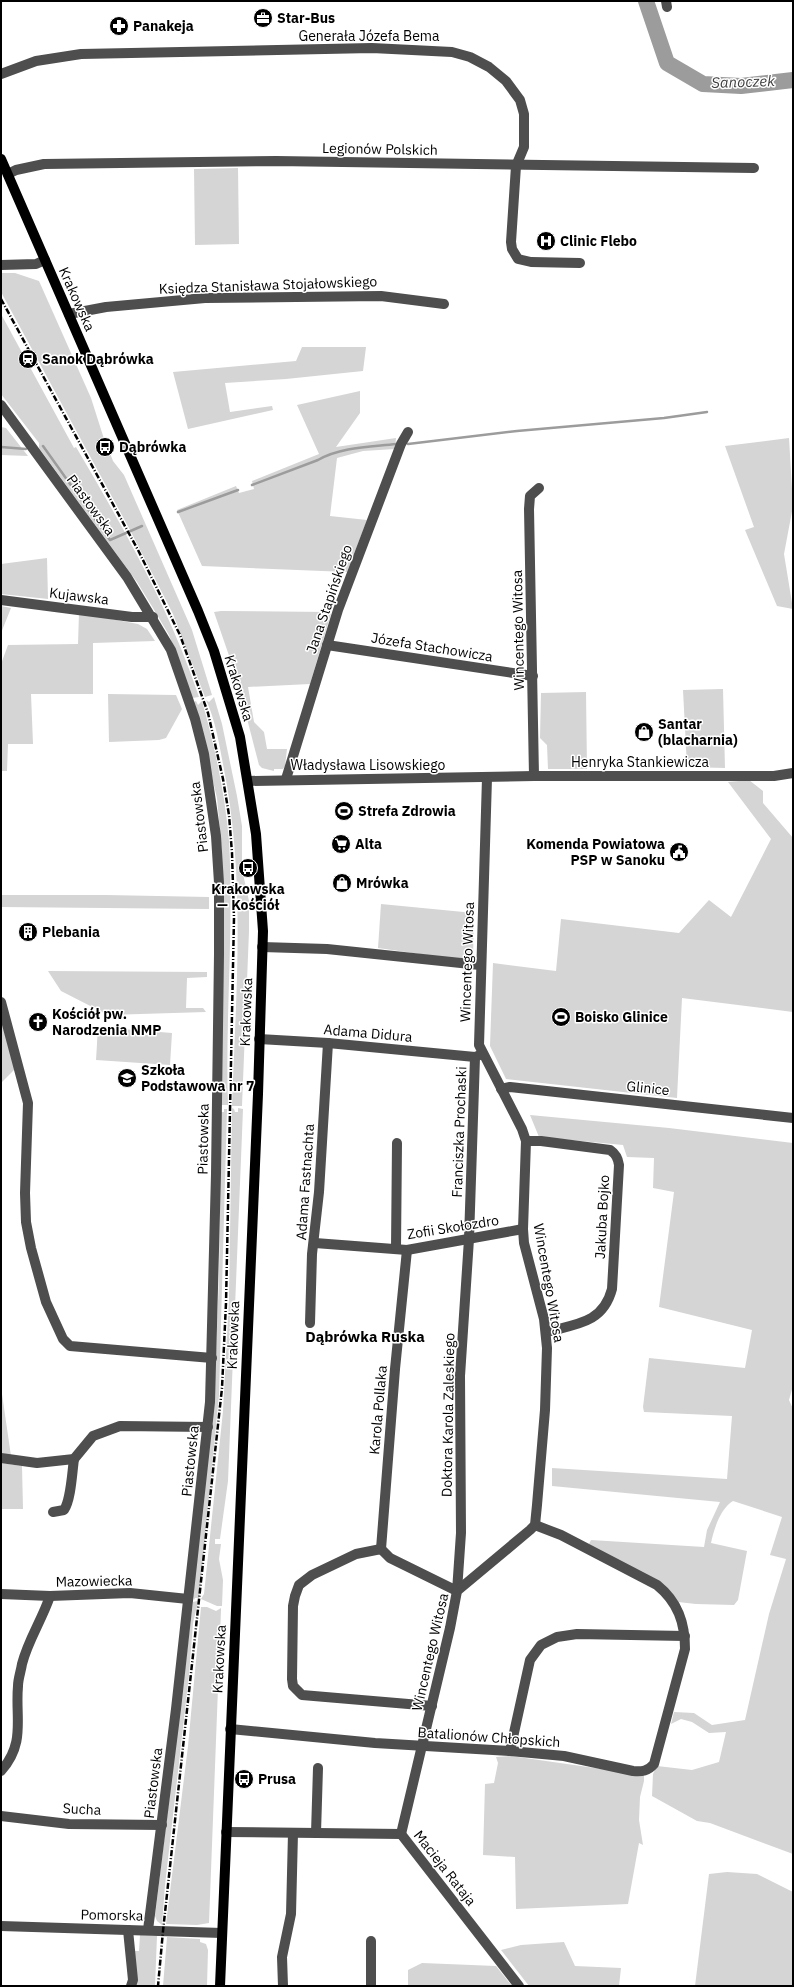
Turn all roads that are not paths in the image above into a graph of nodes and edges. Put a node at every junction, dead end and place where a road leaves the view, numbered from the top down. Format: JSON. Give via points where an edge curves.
{"nodes":[{"id":1,"x":1,"y":74,"type":"edge"},
{"id":2,"x":1,"y":159,"type":"edge"},
{"id":3,"x":516,"y":166,"type":"junction"},
{"id":4,"x":754,"y":168,"type":"dead end"},
{"id":5,"x":8,"y":174,"type":"junction"},
{"id":6,"x":45,"y":260,"type":"junction"},
{"id":7,"x":580,"y":263,"type":"dead end"},
{"id":8,"x":1,"y":265,"type":"edge"},
{"id":9,"x":444,"y":304,"type":"dead end"},
{"id":10,"x":69,"y":314,"type":"junction"},
{"id":11,"x":1,"y":405,"type":"edge"},
{"id":12,"x":408,"y":432,"type":"dead end"},
{"id":13,"x":539,"y":488,"type":"dead end"},
{"id":14,"x":1,"y":600,"type":"edge"},
{"id":15,"x":153,"y":617,"type":"junction"},
{"id":16,"x":327,"y":645,"type":"junction"},
{"id":17,"x":533,"y":676,"type":"junction"},
{"id":18,"x":793,"y":773,"type":"edge"},
{"id":19,"x":534,"y":776,"type":"junction"},
{"id":20,"x":487,"y":778,"type":"junction"},
{"id":21,"x":286,"y":779,"type":"junction"},
{"id":22,"x":248,"y":781,"type":"junction"},
{"id":23,"x":262,"y":947,"type":"junction"},
{"id":24,"x":480,"y":965,"type":"junction"},
{"id":25,"x":1,"y":1002,"type":"edge"},
{"id":26,"x":259,"y":1039,"type":"junction"},
{"id":27,"x":328,"y":1043,"type":"junction"},
{"id":28,"x":479,"y":1055,"type":"junction"},
{"id":29,"x":501,"y":1089,"type":"junction"},
{"id":30,"x":793,"y":1118,"type":"edge"},
{"id":31,"x":526,"y":1142,"type":"junction"},
{"id":32,"x":398,"y":1143,"type":"dead end"},
{"id":33,"x":523,"y":1229,"type":"junction"},
{"id":34,"x":469,"y":1239,"type":"junction"},
{"id":35,"x":315,"y":1243,"type":"junction"},
{"id":36,"x":396,"y":1248,"type":"junction"},
{"id":37,"x":407,"y":1250,"type":"junction"},
{"id":38,"x":310,"y":1323,"type":"dead end"},
{"id":39,"x":546,"y":1332,"type":"junction"},
{"id":40,"x":212,"y":1358,"type":"junction"},
{"id":41,"x":208,"y":1427,"type":"junction"},
{"id":42,"x":1,"y":1458,"type":"edge"},
{"id":43,"x":74,"y":1459,"type":"junction"},
{"id":44,"x":53,"y":1512,"type":"dead end"},
{"id":45,"x":535,"y":1524,"type":"junction"},
{"id":46,"x":381,"y":1549,"type":"junction"},
{"id":47,"x":457,"y":1591,"type":"junction"},
{"id":48,"x":1,"y":1594,"type":"edge"},
{"id":49,"x":50,"y":1596,"type":"junction"},
{"id":50,"x":188,"y":1599,"type":"junction"},
{"id":51,"x":685,"y":1633,"type":"junction"},
{"id":52,"x":432,"y":1706,"type":"junction"},
{"id":53,"x":230,"y":1729,"type":"junction"},
{"id":54,"x":423,"y":1746,"type":"junction"},
{"id":55,"x":510,"y":1750,"type":"junction"},
{"id":56,"x":318,"y":1768,"type":"dead end"},
{"id":57,"x":1,"y":1770,"type":"edge"},
{"id":58,"x":1,"y":1816,"type":"edge"},
{"id":59,"x":162,"y":1825,"type":"junction"},
{"id":60,"x":226,"y":1832,"type":"junction"},
{"id":61,"x":293,"y":1833,"type":"junction"},
{"id":62,"x":316,"y":1833,"type":"junction"},
{"id":63,"x":401,"y":1834,"type":"junction"},
{"id":64,"x":1,"y":1926,"type":"edge"},
{"id":65,"x":128,"y":1930,"type":"junction"},
{"id":66,"x":148,"y":1930,"type":"junction"},
{"id":67,"x":222,"y":1933,"type":"junction"},
{"id":68,"x":371,"y":1942,"type":"dead end"},
{"id":69,"x":131,"y":1986,"type":"edge"},
{"id":70,"x":220,"y":1986,"type":"edge"},
{"id":71,"x":283,"y":1986,"type":"edge"},
{"id":72,"x":371,"y":1986,"type":"edge"},
{"id":73,"x":519,"y":1986,"type":"edge"}],
"edges":[{"from":1,"to":3,"type":"street","name":"Generała Józefa Bema","via":[[36,61],[81,54],[372,48],[452,52],[470,57],[489,68],[506,82],[520,100],[524,114],[524,147]]},
{"from":2,"to":5,"type":"main road","name":"Krakowska"},
{"from":3,"to":4,"type":"street","name":"Legionów Polskich"},
{"from":3,"to":5,"type":"street","name":"Legionów Polskich","via":[[276,161],[52,164],[16,170]]},
{"from":3,"to":7,"type":"street","name":"Generała Józefa Bema","via":[[511,242],[515,255],[518,259],[531,262]]},
{"from":5,"to":6,"type":"main road","name":"Krakowska"},
{"from":6,"to":8,"type":"street","via":[[36,264]]},
{"from":6,"to":10,"type":"main road","name":"Krakowska"},
{"from":9,"to":10,"type":"street","name":"Księdza Stanisława Stojałowskiego","via":[[381,296],[206,298],[106,307]]},
{"from":10,"to":22,"type":"main road","name":"Krakowska","via":[[198,611],[227,692],[240,737]]},
{"from":11,"to":15,"type":"street","name":"Piastowska","via":[[127,577]]},
{"from":12,"to":16,"type":"street","name":"Jana Stapińskiego","via":[[401,444]]},
{"from":13,"to":17,"type":"street","name":"Wincentego Witosa","via":[[530,496],[529,509]]},
{"from":14,"to":15,"type":"street","name":"Kujawska","via":[[132,617]]},
{"from":15,"to":40,"type":"street","name":"Piastowska","via":[[171,650],[195,719],[211,792],[216,836],[219,954]]},
{"from":16,"to":17,"type":"street","name":"Józefa Stachowicza"},
{"from":16,"to":21,"type":"street","name":"Jana Stapińskiego"},
{"from":17,"to":19,"type":"street","name":"Wincentego Witosa"},
{"from":18,"to":19,"type":"street","name":"Henryka Stankiewicza","via":[[774,776]]},
{"from":19,"to":20,"type":"street","name":"Henryka Stankiewicza"},
{"from":20,"to":21,"type":"street","name":"Władysława Lisowskiego"},
{"from":20,"to":24,"type":"street","name":"Wincentego Witosa"},
{"from":21,"to":22,"type":"street","name":"Władysława Lisowskiego"},
{"from":22,"to":23,"type":"main road","name":"Krakowska","via":[[260,874]]},
{"from":23,"to":24,"type":"street","via":[[342,951]]},
{"from":23,"to":26,"type":"main road","name":"Krakowska"},
{"from":24,"to":28,"type":"street","name":"Wincentego Witosa"},
{"from":25,"to":40,"type":"street","via":[[28,1103],[26,1222],[46,1302],[64,1340],[70,1346]]},
{"from":26,"to":27,"type":"street","name":"Adama Didura"},
{"from":26,"to":53,"type":"main road","name":"Krakowska"},
{"from":27,"to":28,"type":"street","name":"Adama Didura"},
{"from":27,"to":35,"type":"street","name":"Adama Fastnachta"},
{"from":28,"to":29,"type":"street","name":"Wincentego Witosa"},
{"from":28,"to":34,"type":"street","name":"Franciszka Prochaski"},
{"from":29,"to":30,"type":"street","name":"Glinice","via":[[510,1087]]},
{"from":29,"to":31,"type":"street","name":"Wincentego Witosa"},
{"from":31,"to":33,"type":"street","name":"Wincentego Witosa"},
{"from":31,"to":39,"type":"street","name":"Jakuba Bojko","via":[[541,1141],[610,1150],[618,1158],[619,1166],[612,1289],[609,1300],[603,1310],[588,1321]]},
{"from":32,"to":36,"type":"street"},
{"from":33,"to":34,"type":"street","name":"Zofii Skołozdro"},
{"from":33,"to":39,"type":"street","name":"Wincentego Witosa","via":[[524,1243]]},
{"from":34,"to":37,"type":"street","name":"Zofii Skołozdro"},
{"from":34,"to":47,"type":"street","name":"Doktora Karola Zaleskiego","via":[[460,1376],[461,1533]]},
{"from":35,"to":36,"type":"street","name":"Zofii Skołozdro"},
{"from":35,"to":38,"type":"street","name":"Adama Fastnachta","via":[[312,1254]]},
{"from":36,"to":37,"type":"street","name":"Zofii Skołozdro"},
{"from":37,"to":46,"type":"street","name":"Karola Pollaka"},
{"from":39,"to":45,"type":"street","name":"Wincentego Witosa","via":[[545,1410]]},
{"from":40,"to":41,"type":"street","name":"Piastowska"},
{"from":41,"to":43,"type":"street","via":[[120,1426],[93,1436]]},
{"from":41,"to":50,"type":"street","name":"Piastowska"},
{"from":42,"to":43,"type":"street","via":[[37,1463]]},
{"from":43,"to":44,"type":"street","via":[[69,1503],[64,1510]]},
{"from":45,"to":47,"type":"street","name":"Wincentego Witosa","via":[[524,1537]]},
{"from":45,"to":51,"type":"street","via":[[657,1585],[665,1591],[677,1610]]},
{"from":46,"to":47,"type":"street","via":[[390,1558]]},
{"from":46,"to":52,"type":"street","via":[[356,1554],[312,1575],[300,1584],[294,1596],[293,1606],[293,1686],[297,1692],[307,1696]]},
{"from":47,"to":52,"type":"street","name":"Wincentego Witosa"},
{"from":48,"to":49,"type":"street","name":"Mazowiecka"},
{"from":49,"to":50,"type":"street","name":"Mazowiecka","via":[[130,1593]]},
{"from":49,"to":57,"type":"street","via":[[28,1644],[18,1685],[17,1743]]},
{"from":50,"to":59,"type":"street","name":"Piastowska"},
{"from":51,"to":55,"type":"street","via":[[577,1634],[557,1637],[541,1645],[530,1660]]},
{"from":51,"to":55,"type":"street","name":"Batalionów Chłopskich","via":[[685,1649],[654,1764],[649,1770],[633,1771],[564,1756]]},
{"from":52,"to":54,"type":"street","name":"Wincentego Witosa"},
{"from":53,"to":54,"type":"street","name":"Batalionów Chłopskich"},
{"from":53,"to":60,"type":"main road","name":"Krakowska"},
{"from":54,"to":55,"type":"street","name":"Batalionów Chłopskich"},
{"from":54,"to":63,"type":"street","name":"Wincentego Witosa"},
{"from":56,"to":62,"type":"street"},
{"from":58,"to":59,"type":"street","name":"Sucha","via":[[69,1824]]},
{"from":59,"to":66,"type":"street","name":"Piastowska"},
{"from":60,"to":61,"type":"street","name":"Macieja Rataja"},
{"from":60,"to":67,"type":"main road","name":"Krakowska"},
{"from":61,"to":62,"type":"street","name":"Macieja Rataja"},
{"from":61,"to":71,"type":"street","via":[[291,1914],[282,1957]]},
{"from":62,"to":63,"type":"street","name":"Macieja Rataja"},
{"from":63,"to":73,"type":"street","name":"Macieja Rataja"},
{"from":64,"to":65,"type":"street","name":"Pomorska"},
{"from":65,"to":66,"type":"street","name":"Pomorska"},
{"from":65,"to":69,"type":"street","via":[[133,1980]]},
{"from":66,"to":67,"type":"street","name":"Pomorska"},
{"from":67,"to":70,"type":"main road","name":"Krakowska"},
{"from":68,"to":72,"type":"street"}]}
